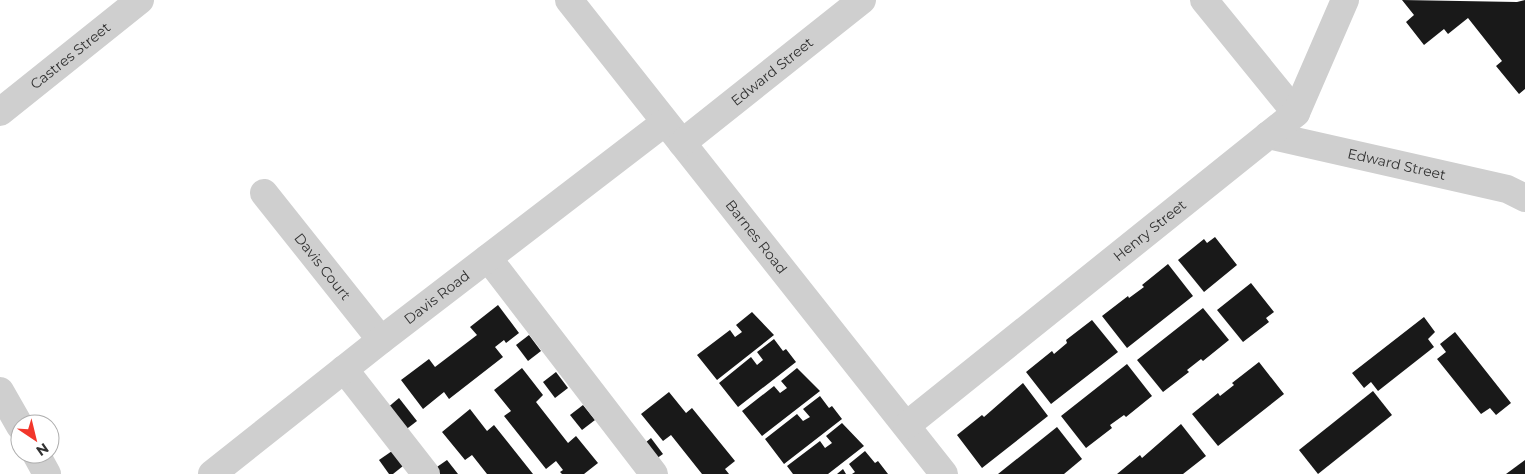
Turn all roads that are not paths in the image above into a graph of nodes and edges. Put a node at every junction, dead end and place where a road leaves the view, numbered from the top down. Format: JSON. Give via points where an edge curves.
{"nodes":[{"id":1,"x":140,"y":0,"type":"edge"},
{"id":2,"x":569,"y":0,"type":"edge"},
{"id":3,"x":862,"y":0,"type":"edge"},
{"id":4,"x":1204,"y":0,"type":"edge"},
{"id":5,"x":1345,"y":0,"type":"edge"},
{"id":6,"x":0,"y":112,"type":"edge"},
{"id":7,"x":1296,"y":113,"type":"junction"},
{"id":8,"x":664,"y":123,"type":"junction"},
{"id":9,"x":1268,"y":134,"type":"junction"},
{"id":10,"x":682,"y":143,"type":"junction"},
{"id":11,"x":264,"y":193,"type":"dead end"},
{"id":12,"x":1525,"y":198,"type":"edge"},
{"id":13,"x":488,"y":258,"type":"junction"},
{"id":14,"x":381,"y":340,"type":"junction"},
{"id":15,"x":344,"y":369,"type":"junction"},
{"id":16,"x":0,"y":391,"type":"edge"},
{"id":17,"x":13,"y":414,"type":"edge"},
{"id":18,"x":907,"y":425,"type":"junction"},
{"id":19,"x":212,"y":474,"type":"edge"},
{"id":20,"x":426,"y":474,"type":"edge"},
{"id":21,"x":654,"y":474,"type":"edge"},
{"id":22,"x":944,"y":474,"type":"edge"}],
"edges":[{"from":1,"to":6,"type":"street","name":"Castres Street"},
{"from":2,"to":8,"type":"street","name":"Barnes Road"},
{"from":3,"to":10,"type":"street","name":"Edward Street"},
{"from":4,"to":7,"type":"street"},
{"from":5,"to":7,"type":"street","name":"Henry Street"},
{"from":7,"to":9,"type":"street","name":"Henry Street"},
{"from":8,"to":10,"type":"street","name":"Barnes Road"},
{"from":8,"to":13,"type":"street","name":"Davis Road"},
{"from":9,"to":12,"type":"street","name":"Edward Street","via":[[1507,190]]},
{"from":9,"to":18,"type":"street","name":"Henry Street"},
{"from":10,"to":18,"type":"street","name":"Barnes Road"},
{"from":11,"to":14,"type":"street","name":"Davis Court"},
{"from":13,"to":14,"type":"street","name":"Davis Road"},
{"from":13,"to":21,"type":"street"},
{"from":14,"to":15,"type":"street","name":"Davis Road"},
{"from":15,"to":19,"type":"street","name":"Davis Road"},
{"from":15,"to":20,"type":"street"},
{"from":16,"to":17,"type":"street"},
{"from":18,"to":22,"type":"street","name":"Barnes Road"}]}
